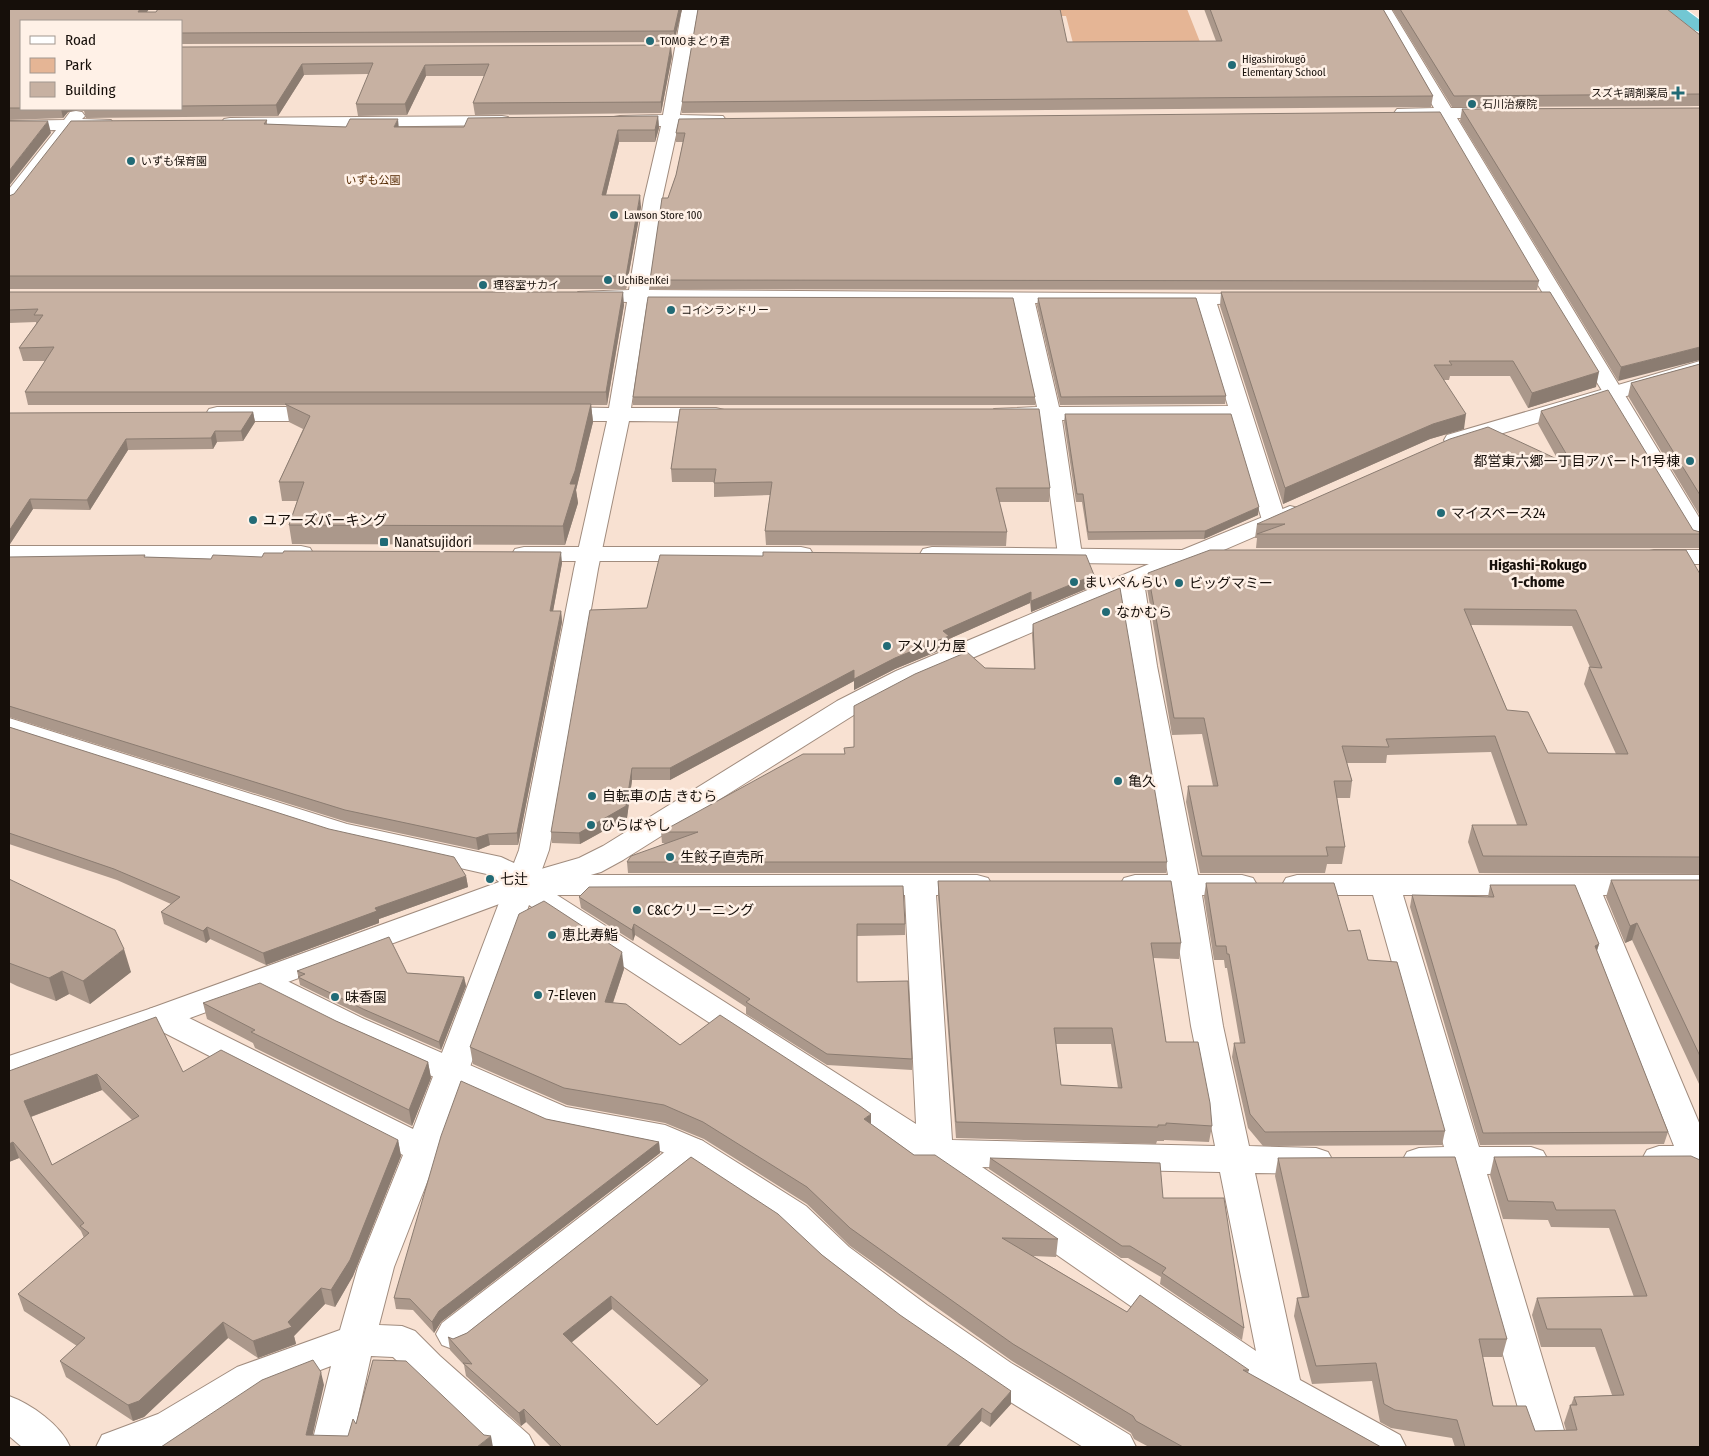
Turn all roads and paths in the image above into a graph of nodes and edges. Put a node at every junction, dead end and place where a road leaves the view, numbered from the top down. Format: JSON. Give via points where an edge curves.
{"nodes":[{"id":1,"x":690,"y":9,"type":"edge"},
{"id":2,"x":1384,"y":9,"type":"edge"},
{"id":3,"x":1674,"y":9,"type":"edge"},
{"id":4,"x":1700,"y":27,"type":"edge"},
{"id":5,"x":80,"y":110,"type":"edge"},
{"id":6,"x":1446,"y":113,"type":"junction"},
{"id":7,"x":1516,"y":113,"type":"edge"},
{"id":8,"x":1387,"y":114,"type":"edge"},
{"id":9,"x":670,"y":120,"type":"junction"},
{"id":10,"x":736,"y":120,"type":"edge"},
{"id":11,"x":515,"y":121,"type":"edge"},
{"id":12,"x":603,"y":121,"type":"edge"},
{"id":13,"x":123,"y":124,"type":"edge"},
{"id":14,"x":211,"y":124,"type":"edge"},
{"id":15,"x":69,"y":125,"type":"junction"},
{"id":16,"x":9,"y":126,"type":"edge"},
{"id":17,"x":9,"y":201,"type":"edge"},
{"id":18,"x":638,"y":295,"type":"junction"},
{"id":19,"x":562,"y":296,"type":"edge"},
{"id":20,"x":1024,"y":297,"type":"junction"},
{"id":21,"x":1205,"y":298,"type":"junction"},
{"id":22,"x":1276,"y":298,"type":"edge"},
{"id":23,"x":1700,"y":367,"type":"edge"},
{"id":24,"x":1613,"y":391,"type":"junction"},
{"id":25,"x":1240,"y":413,"type":"junction"},
{"id":26,"x":197,"y":414,"type":"edge"},
{"id":27,"x":344,"y":414,"type":"edge"},
{"id":28,"x":532,"y":414,"type":"edge"},
{"id":29,"x":984,"y":414,"type":"edge"},
{"id":30,"x":1050,"y":414,"type":"junction"},
{"id":31,"x":619,"y":415,"type":"junction"},
{"id":32,"x":739,"y":415,"type":"edge"},
{"id":33,"x":1439,"y":446,"type":"edge"},
{"id":34,"x":1309,"y":504,"type":"edge"},
{"id":35,"x":1274,"y":520,"type":"junction"},
{"id":36,"x":1700,"y":538,"type":"edge"},
{"id":37,"x":9,"y":553,"type":"edge"},
{"id":38,"x":327,"y":554,"type":"edge"},
{"id":39,"x":506,"y":554,"type":"edge"},
{"id":40,"x":589,"y":554,"type":"junction"},
{"id":41,"x":822,"y":554,"type":"edge"},
{"id":42,"x":908,"y":554,"type":"edge"},
{"id":43,"x":1070,"y":554,"type":"junction"},
{"id":44,"x":1188,"y":557,"type":"junction"},
{"id":45,"x":1631,"y":557,"type":"edge"},
{"id":46,"x":1700,"y":557,"type":"edge"},
{"id":47,"x":1244,"y":558,"type":"edge"},
{"id":48,"x":1131,"y":582,"type":"junction"},
{"id":49,"x":9,"y":726,"type":"edge"},
{"id":50,"x":521,"y":885,"type":"junction"},
{"id":51,"x":920,"y":885,"type":"junction"},
{"id":52,"x":1008,"y":885,"type":"edge"},
{"id":53,"x":1106,"y":885,"type":"edge"},
{"id":54,"x":1185,"y":885,"type":"junction"},
{"id":55,"x":1386,"y":885,"type":"junction"},
{"id":56,"x":1584,"y":885,"type":"junction"},
{"id":57,"x":1700,"y":885,"type":"edge"},
{"id":58,"x":260,"y":980,"type":"junction"},
{"id":59,"x":160,"y":1016,"type":"junction"},
{"id":60,"x":9,"y":1069,"type":"edge"},
{"id":61,"x":452,"y":1071,"type":"junction"},
{"id":62,"x":423,"y":1149,"type":"junction"},
{"id":63,"x":691,"y":1150,"type":"junction"},
{"id":64,"x":935,"y":1153,"type":"junction"},
{"id":65,"x":1630,"y":1159,"type":"edge"},
{"id":66,"x":1562,"y":1160,"type":"edge"},
{"id":67,"x":1234,"y":1161,"type":"junction"},
{"id":68,"x":1350,"y":1161,"type":"edge"},
{"id":69,"x":1389,"y":1161,"type":"edge"},
{"id":70,"x":1466,"y":1161,"type":"junction"},
{"id":71,"x":1699,"y":1161,"type":"edge"},
{"id":72,"x":455,"y":1334,"type":"dead end"},
{"id":73,"x":356,"y":1340,"type":"junction"},
{"id":74,"x":1283,"y":1390,"type":"junction"},
{"id":75,"x":9,"y":1413,"type":"edge"},
{"id":76,"x":50,"y":1447,"type":"edge"},
{"id":77,"x":116,"y":1447,"type":"edge"},
{"id":78,"x":331,"y":1447,"type":"edge"},
{"id":79,"x":515,"y":1447,"type":"edge"},
{"id":80,"x":1116,"y":1447,"type":"edge"},
{"id":81,"x":1386,"y":1447,"type":"edge"},
{"id":82,"x":1549,"y":1447,"type":"edge"}],
"edges":[{"from":1,"to":9,"type":"street","via":[[673,49]]},
{"from":2,"to":6,"type":"street"},
{"from":3,"to":4,"type":"highway"},
{"from":5,"to":15,"type":"street"},
{"from":6,"to":7,"type":"street"},
{"from":6,"to":8,"type":"street"},
{"from":6,"to":24,"type":"street","via":[[1544,298]]},
{"from":9,"to":10,"type":"street"},
{"from":9,"to":12,"type":"street"},
{"from":9,"to":18,"type":"street","via":[[653,199]]},
{"from":11,"to":14,"type":"street"},
{"from":13,"to":15,"type":"street"},
{"from":15,"to":16,"type":"street"},
{"from":15,"to":17,"type":"street"},
{"from":18,"to":19,"type":"street"},
{"from":18,"to":20,"type":"street"},
{"from":18,"to":31,"type":"street"},
{"from":20,"to":21,"type":"street"},
{"from":20,"to":30,"type":"street"},
{"from":21,"to":22,"type":"street"},
{"from":21,"to":25,"type":"street"},
{"from":23,"to":24,"type":"street"},
{"from":24,"to":33,"type":"street"},
{"from":24,"to":36,"type":"street","via":[[1652,462]]},
{"from":25,"to":30,"type":"street"},
{"from":25,"to":35,"type":"street"},
{"from":26,"to":27,"type":"street"},
{"from":28,"to":31,"type":"street"},
{"from":29,"to":30,"type":"street"},
{"from":30,"to":43,"type":"street"},
{"from":31,"to":32,"type":"street"},
{"from":31,"to":40,"type":"street"},
{"from":34,"to":35,"type":"street"},
{"from":35,"to":44,"type":"street"},
{"from":37,"to":38,"type":"street"},
{"from":39,"to":40,"type":"street"},
{"from":40,"to":41,"type":"street"},
{"from":40,"to":50,"type":"street","via":[[534,850]]},
{"from":42,"to":43,"type":"street"},
{"from":43,"to":44,"type":"street"},
{"from":44,"to":47,"type":"street"},
{"from":44,"to":48,"type":"street"},
{"from":45,"to":46,"type":"street"},
{"from":48,"to":50,"type":"street","via":[[905,677],[847,707],[613,853],[590,865]]},
{"from":48,"to":54,"type":"street"},
{"from":49,"to":50,"type":"street","via":[[342,832],[501,867]]},
{"from":50,"to":51,"type":"street"},
{"from":50,"to":58,"type":"street"},
{"from":50,"to":61,"type":"street"},
{"from":50,"to":64,"type":"street"},
{"from":51,"to":52,"type":"street"},
{"from":51,"to":64,"type":"street"},
{"from":53,"to":54,"type":"street"},
{"from":54,"to":55,"type":"street"},
{"from":54,"to":67,"type":"street","via":[[1207,1026]]},
{"from":55,"to":56,"type":"street"},
{"from":55,"to":70,"type":"street"},
{"from":56,"to":57,"type":"street"},
{"from":56,"to":71,"type":"street"},
{"from":58,"to":59,"type":"street"},
{"from":58,"to":61,"type":"street","via":[[352,1027]]},
{"from":59,"to":60,"type":"street"},
{"from":59,"to":62,"type":"street"},
{"from":61,"to":62,"type":"street"},
{"from":61,"to":63,"type":"street","via":[[560,1119],[665,1138]]},
{"from":62,"to":73,"type":"street","via":[[376,1267]]},
{"from":63,"to":72,"type":"street"},
{"from":63,"to":80,"type":"street","via":[[793,1216],[843,1262],[960,1348]]},
{"from":64,"to":67,"type":"street"},
{"from":64,"to":74,"type":"street"},
{"from":65,"to":71,"type":"street"},
{"from":66,"to":70,"type":"street"},
{"from":67,"to":68,"type":"street"},
{"from":67,"to":74,"type":"street"},
{"from":69,"to":70,"type":"street"},
{"from":70,"to":82,"type":"street"},
{"from":73,"to":77,"type":"street","via":[[251,1379],[172,1426]]},
{"from":73,"to":78,"type":"street"},
{"from":73,"to":79,"type":"street","via":[[402,1342]]},
{"from":74,"to":81,"type":"street"},
{"from":75,"to":76,"type":"street"}]}
